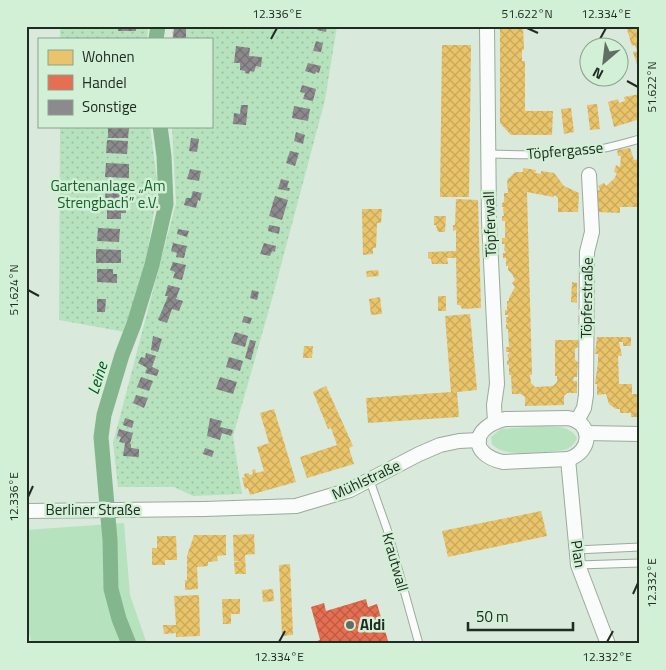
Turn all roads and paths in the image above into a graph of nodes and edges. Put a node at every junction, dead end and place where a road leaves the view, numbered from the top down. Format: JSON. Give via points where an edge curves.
{"nodes":[{"id":1,"x":487,"y":26,"type":"edge"},
{"id":2,"x":640,"y":139,"type":"edge"},
{"id":3,"x":489,"y":154,"type":"junction"},
{"id":4,"x":589,"y":175,"type":"dead end"},
{"id":5,"x":577,"y":421,"type":"junction"},
{"id":6,"x":495,"y":422,"type":"junction"},
{"id":7,"x":586,"y":433,"type":"junction"},
{"id":8,"x":640,"y":434,"type":"edge"},
{"id":9,"x":479,"y":440,"type":"junction"},
{"id":10,"x":568,"y":459,"type":"junction"},
{"id":11,"x":370,"y":481,"type":"junction"},
{"id":12,"x":161,"y":510,"type":"joint"},
{"id":13,"x":26,"y":511,"type":"edge"},
{"id":14,"x":640,"y":547,"type":"edge"},
{"id":15,"x":576,"y":550,"type":"junction"},
{"id":16,"x":640,"y":563,"type":"edge"},
{"id":17,"x":578,"y":565,"type":"junction"},
{"id":18,"x":419,"y":644,"type":"edge"},
{"id":19,"x":608,"y":644,"type":"edge"}],
"edges":[{"from":1,"to":3,"type":"street","name":"Töpferwall"},
{"from":2,"to":3,"type":"lane","name":"Töpfergasse","via":[[577,153]]},
{"from":3,"to":6,"type":"street","name":"Töpferwall","via":[[497,384]]},
{"from":4,"to":5,"type":"street","name":"Töpferstraße","via":[[592,232],[587,252],[586,395]]},
{"from":5,"to":6,"type":"street","via":[[567,418]]},
{"from":5,"to":7,"type":"street"},
{"from":6,"to":9,"type":"street","via":[[483,429]]},
{"from":7,"to":8,"type":"street"},
{"from":7,"to":10,"type":"street","via":[[585,448],[576,457]]},
{"from":9,"to":10,"type":"street","via":[[482,451],[503,462]]},
{"from":9,"to":11,"type":"street","name":"Mühlstraße","via":[[440,445]]},
{"from":10,"to":15,"type":"street","name":"Plan"},
{"from":11,"to":12,"type":"street","name":"Mühlstraße","via":[[331,497],[296,506]]},
{"from":11,"to":18,"type":"lane","name":"Krautwall"},
{"from":12,"to":13,"type":"street","name":"Berliner Straße"},
{"from":14,"to":15,"type":"lane"},
{"from":15,"to":17,"type":"street","name":"Plan"},
{"from":16,"to":17,"type":"lane"},
{"from":17,"to":19,"type":"street","name":"Plan"}]}
